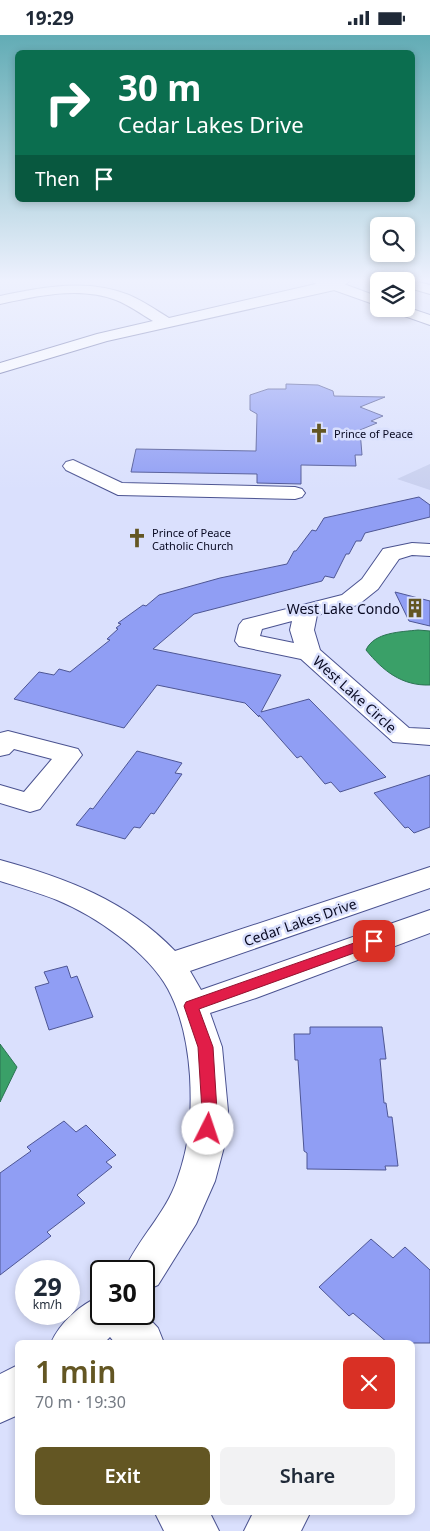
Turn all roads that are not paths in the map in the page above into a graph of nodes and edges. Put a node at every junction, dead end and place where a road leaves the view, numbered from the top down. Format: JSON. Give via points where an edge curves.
{"nodes":[{"id":1,"x":58,"y":350,"type":"edge"},
{"id":2,"x":0,"y":368,"type":"edge"},
{"id":3,"x":73,"y":466,"type":"dead end"},
{"id":4,"x":295,"y":493,"type":"dead end"},
{"id":5,"x":430,"y":549,"type":"edge"},
{"id":6,"x":306,"y":611,"type":"junction"},
{"id":7,"x":309,"y":653,"type":"junction"},
{"id":8,"x":430,"y":737,"type":"edge"},
{"id":9,"x":0,"y":748,"type":"edge"},
{"id":10,"x":0,"y":794,"type":"edge"},
{"id":11,"x":0,"y":870,"type":"edge"},
{"id":12,"x":430,"y":877,"type":"edge"},
{"id":13,"x":430,"y":921,"type":"edge"},
{"id":14,"x":169,"y":965,"type":"junction"},
{"id":15,"x":191,"y":1006,"type":"junction"},
{"id":16,"x":152,"y":1260,"type":"edge"},
{"id":17,"x":92,"y":1325,"type":"edge"},
{"id":18,"x":127,"y":1325,"type":"edge"},
{"id":19,"x":75,"y":1340,"type":"edge"},
{"id":20,"x":140,"y":1340,"type":"edge"},
{"id":21,"x":15,"y":1389,"type":"edge"},
{"id":22,"x":0,"y":1401,"type":"edge"},
{"id":23,"x":182,"y":1515,"type":"edge"},
{"id":24,"x":284,"y":1515,"type":"edge"},
{"id":25,"x":195,"y":1531,"type":"edge"},
{"id":26,"x":268,"y":1531,"type":"edge"}],
"edges":[{"from":1,"to":2,"type":"street"},
{"from":3,"to":4,"type":"street","via":[[118,489]]},
{"from":5,"to":6,"type":"street","name":"West Lake Circle","via":[[391,554],[370,584],[350,600]]},
{"from":6,"to":7,"type":"street","name":"West Lake Circle","via":[[302,630]]},
{"from":6,"to":7,"type":"street","name":"West Lake Circle","via":[[251,625],[247,641]]},
{"from":7,"to":8,"type":"street","name":"West Lake Circle","via":[[402,736]]},
{"from":9,"to":10,"type":"street","via":[[8,739],[69,755],[30,803]]},
{"from":11,"to":14,"type":"street","via":[[69,893],[117,919]]},
{"from":12,"to":14,"type":"street","name":"Cedar Lakes Drive"},
{"from":13,"to":15,"type":"street"},
{"from":14,"to":15,"type":"street"},
{"from":15,"to":16,"type":"street","via":[[206,1047],[210,1111],[206,1147],[182,1212]]},
{"from":17,"to":19,"type":"street"},
{"from":18,"to":20,"type":"street"},
{"from":21,"to":22,"type":"street"},
{"from":23,"to":25,"type":"street"},
{"from":24,"to":26,"type":"street"}]}
